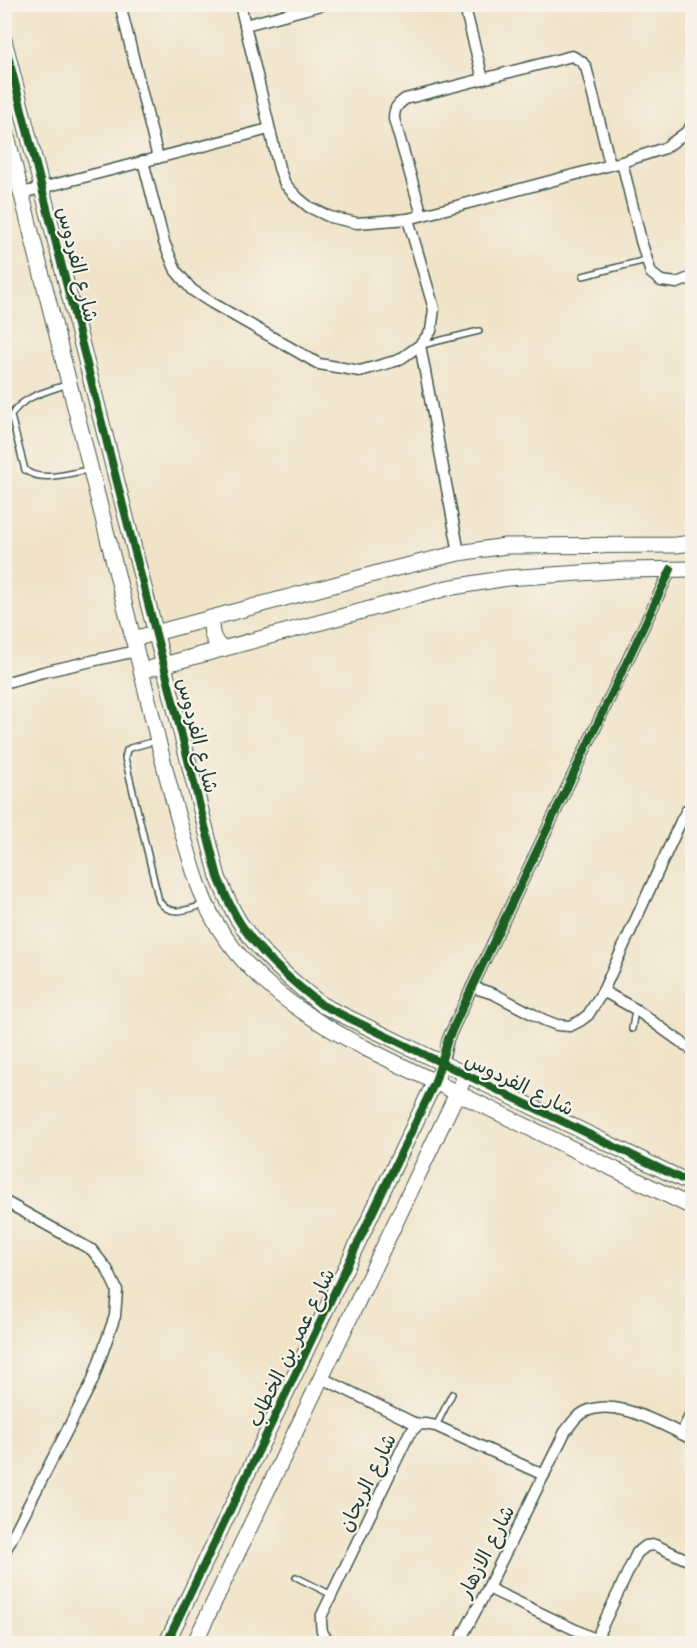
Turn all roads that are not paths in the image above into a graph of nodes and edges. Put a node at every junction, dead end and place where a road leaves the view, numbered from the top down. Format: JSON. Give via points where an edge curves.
{"nodes":[{"id":1,"x":120,"y":4,"type":"edge"},
{"id":2,"x":240,"y":4,"type":"edge"},
{"id":3,"x":326,"y":4,"type":"edge"},
{"id":4,"x":464,"y":4,"type":"edge"},
{"id":5,"x":245,"y":25,"type":"junction"},
{"id":6,"x":4,"y":40,"type":"edge"},
{"id":7,"x":483,"y":79,"type":"junction"},
{"id":8,"x":4,"y":124,"type":"edge"},
{"id":9,"x":693,"y":124,"type":"edge"},
{"id":10,"x":269,"y":129,"type":"junction"},
{"id":11,"x":158,"y":158,"type":"junction"},
{"id":12,"x":143,"y":161,"type":"junction"},
{"id":13,"x":622,"y":162,"type":"junction"},
{"id":14,"x":610,"y":164,"type":"junction"},
{"id":15,"x":42,"y":187,"type":"junction"},
{"id":16,"x":22,"y":193,"type":"junction"},
{"id":17,"x":422,"y":215,"type":"junction"},
{"id":18,"x":408,"y":219,"type":"junction"},
{"id":19,"x":646,"y":260,"type":"junction"},
{"id":20,"x":583,"y":276,"type":"dead end"},
{"id":21,"x":693,"y":277,"type":"edge"},
{"id":22,"x":479,"y":331,"type":"dead end"},
{"id":23,"x":420,"y":345,"type":"junction"},
{"id":24,"x":69,"y":383,"type":"junction"},
{"id":25,"x":91,"y":470,"type":"junction"},
{"id":26,"x":693,"y":543,"type":"edge"},
{"id":27,"x":459,"y":553,"type":"junction"},
{"id":28,"x":671,"y":569,"type":"junction"},
{"id":29,"x":693,"y":569,"type":"edge"},
{"id":30,"x":147,"y":601,"type":"junction"},
{"id":31,"x":125,"y":607,"type":"junction"},
{"id":32,"x":213,"y":618,"type":"junction"},
{"id":33,"x":156,"y":633,"type":"junction"},
{"id":34,"x":134,"y":645,"type":"junction"},
{"id":35,"x":222,"y":649,"type":"junction"},
{"id":36,"x":164,"y":664,"type":"junction"},
{"id":37,"x":141,"y":671,"type":"junction"},
{"id":38,"x":4,"y":683,"type":"edge"},
{"id":39,"x":173,"y":704,"type":"junction"},
{"id":40,"x":151,"y":710,"type":"junction"},
{"id":41,"x":157,"y":740,"type":"junction"},
{"id":42,"x":693,"y":806,"type":"edge"},
{"id":43,"x":207,"y":904,"type":"junction"},
{"id":44,"x":472,"y":987,"type":"junction"},
{"id":45,"x":603,"y":991,"type":"junction"},
{"id":46,"x":635,"y":1009,"type":"junction"},
{"id":47,"x":632,"y":1029,"type":"dead end"},
{"id":48,"x":693,"y":1050,"type":"edge"},
{"id":49,"x":442,"y":1064,"type":"junction"},
{"id":50,"x":466,"y":1075,"type":"junction"},
{"id":51,"x":435,"y":1082,"type":"junction"},
{"id":52,"x":458,"y":1093,"type":"junction"},
{"id":53,"x":673,"y":1175,"type":"junction"},
{"id":54,"x":693,"y":1184,"type":"edge"},
{"id":55,"x":665,"y":1193,"type":"junction"},
{"id":56,"x":4,"y":1201,"type":"edge"},
{"id":57,"x":693,"y":1207,"type":"edge"},
{"id":58,"x":322,"y":1378,"type":"junction"},
{"id":59,"x":452,"y":1394,"type":"dead end"},
{"id":60,"x":693,"y":1412,"type":"edge"},
{"id":61,"x":417,"y":1425,"type":"junction"},
{"id":62,"x":436,"y":1426,"type":"junction"},
{"id":63,"x":681,"y":1434,"type":"junction"},
{"id":64,"x":693,"y":1439,"type":"edge"},
{"id":65,"x":544,"y":1474,"type":"junction"},
{"id":66,"x":222,"y":1527,"type":"junction"},
{"id":67,"x":246,"y":1538,"type":"junction"},
{"id":68,"x":4,"y":1553,"type":"edge"},
{"id":69,"x":693,"y":1562,"type":"edge"},
{"id":70,"x":296,"y":1577,"type":"dead end"},
{"id":71,"x":488,"y":1588,"type":"junction"},
{"id":72,"x":332,"y":1595,"type":"junction"},
{"id":73,"x":600,"y":1641,"type":"edge"},
{"id":74,"x":166,"y":1644,"type":"edge"},
{"id":75,"x":194,"y":1644,"type":"edge"},
{"id":76,"x":334,"y":1644,"type":"edge"},
{"id":77,"x":458,"y":1644,"type":"edge"}],
"edges":[{"from":1,"to":11,"type":"street"},
{"from":2,"to":5,"type":"street"},
{"from":3,"to":5,"type":"street"},
{"from":4,"to":7,"type":"street"},
{"from":5,"to":10,"type":"street"},
{"from":6,"to":15,"type":"street","name":"شارع الفردوس"},
{"from":7,"to":14,"type":"street","via":[[572,56],[581,61],[586,67]]},
{"from":7,"to":17,"type":"street","via":[[405,99],[397,105],[394,119]]},
{"from":8,"to":16,"type":"street","name":"شارع الفردوس"},
{"from":9,"to":13,"type":"street","via":[[665,148]]},
{"from":10,"to":11,"type":"street"},
{"from":10,"to":18,"type":"street","via":[[285,184],[309,207],[357,223]]},
{"from":11,"to":12,"type":"street"},
{"from":12,"to":15,"type":"street"},
{"from":12,"to":23,"type":"street","via":[[164,242],[176,271],[192,290],[319,364],[360,371],[399,360]]},
{"from":13,"to":14,"type":"street"},
{"from":13,"to":19,"type":"street"},
{"from":14,"to":17,"type":"street"},
{"from":15,"to":16,"type":"street"},
{"from":15,"to":30,"type":"street","name":"شارع الفردوس"},
{"from":16,"to":24,"type":"street","name":"شارع الفردوس"},
{"from":17,"to":18,"type":"street"},
{"from":18,"to":23,"type":"street","via":[[434,309],[431,331]]},
{"from":19,"to":20,"type":"lane"},
{"from":19,"to":21,"type":"street","via":[[651,273],[661,281],[677,283]]},
{"from":22,"to":23,"type":"lane"},
{"from":23,"to":27,"type":"street"},
{"from":24,"to":25,"type":"street","name":"شارع الفردوس"},
{"from":24,"to":25,"type":"lane","via":[[21,402],[11,416],[25,470],[31,475],[44,477]]},
{"from":25,"to":31,"type":"street","name":"شارع الفردوس"},
{"from":26,"to":27,"type":"street","via":[[505,546]]},
{"from":27,"to":32,"type":"street"},
{"from":28,"to":29,"type":"street"},
{"from":28,"to":35,"type":"street","via":[[507,578],[447,588]]},
{"from":28,"to":44,"type":"street"},
{"from":30,"to":31,"type":"street"},
{"from":30,"to":33,"type":"street","name":"شارع الفردوس"},
{"from":31,"to":34,"type":"street","name":"شارع الفردوس"},
{"from":32,"to":33,"type":"street"},
{"from":32,"to":35,"type":"street","via":[[212,635]]},
{"from":33,"to":34,"type":"street"},
{"from":33,"to":36,"type":"street","name":"شارع الفردوس"},
{"from":34,"to":37,"type":"street","name":"شارع الفردوس"},
{"from":34,"to":38,"type":"street"},
{"from":35,"to":36,"type":"street"},
{"from":36,"to":37,"type":"street"},
{"from":36,"to":39,"type":"street","name":"شارع الفردوس"},
{"from":37,"to":40,"type":"street","name":"شارع الفردوس"},
{"from":39,"to":40,"type":"street"},
{"from":39,"to":49,"type":"street","name":"شارع الفردوس","via":[[218,877],[243,927],[292,981],[322,1005]]},
{"from":40,"to":41,"type":"street","name":"شارع الفردوس"},
{"from":41,"to":43,"type":"street","name":"شارع الفردوس","via":[[191,862]]},
{"from":41,"to":43,"type":"lane","via":[[130,748],[125,758],[159,901],[166,909],[177,912]]},
{"from":42,"to":45,"type":"street","via":[[681,821]]},
{"from":43,"to":51,"type":"street","name":"شارع الفردوس","via":[[235,949],[278,994],[327,1029]]},
{"from":44,"to":45,"type":"street","via":[[544,1020],[570,1026],[588,1015]]},
{"from":44,"to":49,"type":"street","via":[[448,1039]]},
{"from":45,"to":46,"type":"street"},
{"from":46,"to":47,"type":"lane"},
{"from":46,"to":48,"type":"street"},
{"from":49,"to":50,"type":"street","name":"شارع الفردوس"},
{"from":49,"to":51,"type":"street","name":"شارع عمر بن الخطاب"},
{"from":50,"to":52,"type":"street","name":"شارع عمر بن الخطاب"},
{"from":50,"to":53,"type":"street","name":"شارع الفردوس"},
{"from":51,"to":52,"type":"street","name":"شارع الفردوس"},
{"from":51,"to":66,"type":"street","name":"شارع عمر بن الخطاب"},
{"from":52,"to":55,"type":"street","name":"شارع الفردوس"},
{"from":52,"to":58,"type":"street","name":"شارع عمر بن الخطاب"},
{"from":53,"to":54,"type":"street","name":"شارع الفردوس"},
{"from":53,"to":55,"type":"street"},
{"from":55,"to":57,"type":"street","name":"شارع الفردوس"},
{"from":56,"to":68,"type":"street","via":[[92,1250],[117,1290],[115,1317],[92,1382]]},
{"from":58,"to":61,"type":"street"},
{"from":58,"to":67,"type":"street","name":"شارع عمر بن الخطاب"},
{"from":59,"to":62,"type":"lane"},
{"from":60,"to":63,"type":"street"},
{"from":61,"to":62,"type":"street","name":"شارع الريحان"},
{"from":61,"to":72,"type":"street","name":"شارع الريحان","via":[[409,1434]]},
{"from":62,"to":65,"type":"street","name":"شارع الريحان"},
{"from":63,"to":64,"type":"street","name":"شارع الازهار"},
{"from":63,"to":65,"type":"street","name":"شارع الازهار","via":[[634,1412],[589,1410],[565,1432]]},
{"from":65,"to":71,"type":"street","name":"شارع الازهار"},
{"from":66,"to":67,"type":"street"},
{"from":66,"to":74,"type":"street","name":"شارع عمر بن الخطاب"},
{"from":67,"to":75,"type":"street","name":"شارع عمر بن الخطاب"},
{"from":69,"to":73,"type":"street","via":[[655,1545],[637,1553]]},
{"from":70,"to":72,"type":"lane"},
{"from":71,"to":73,"type":"street"},
{"from":71,"to":77,"type":"street","name":"شارع الازهار"},
{"from":72,"to":76,"type":"street","name":"شارع الريحان","via":[[321,1617],[321,1631]]}]}
